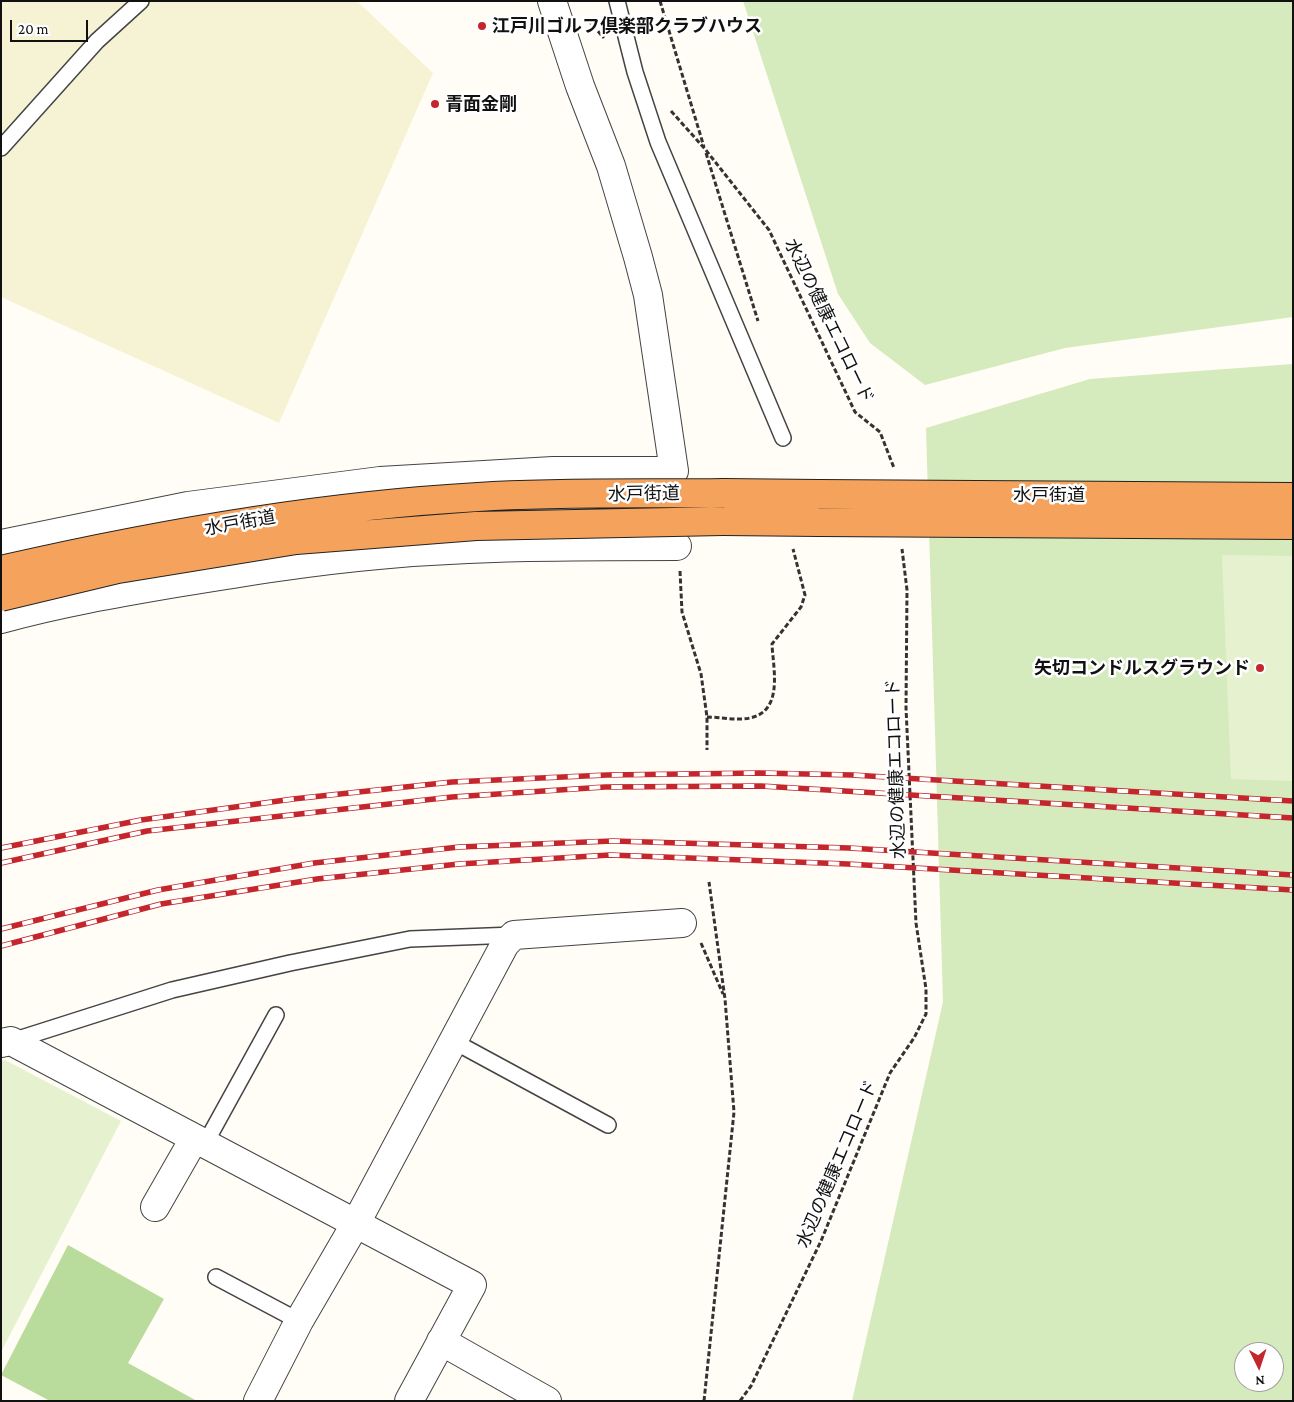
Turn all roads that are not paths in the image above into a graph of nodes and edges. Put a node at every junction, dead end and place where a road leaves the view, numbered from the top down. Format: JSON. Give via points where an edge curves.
{"nodes":[{"id":1,"x":141,"y":1,"type":"edge"},
{"id":2,"x":552,"y":1,"type":"edge"},
{"id":3,"x":617,"y":1,"type":"edge"},
{"id":4,"x":1,"y":148,"type":"edge"},
{"id":5,"x":783,"y":438,"type":"dead end"},
{"id":6,"x":1293,"y":497,"type":"edge"},
{"id":7,"x":1293,"y":525,"type":"edge"},
{"id":8,"x":1,"y":544,"type":"edge"},
{"id":9,"x":677,"y":546,"type":"road end"},
{"id":10,"x":1,"y":570,"type":"edge"},
{"id":11,"x":1,"y":597,"type":"edge"},
{"id":12,"x":1,"y":619,"type":"edge"},
{"id":13,"x":682,"y":923,"type":"road end"},
{"id":14,"x":514,"y":935,"type":"junction"},
{"id":15,"x":276,"y":1015,"type":"dead end"},
{"id":16,"x":453,"y":1041,"type":"junction"},
{"id":17,"x":6,"y":1042,"type":"edge"},
{"id":18,"x":608,"y":1125,"type":"dead end"},
{"id":19,"x":200,"y":1142,"type":"junction"},
{"id":20,"x":155,"y":1207,"type":"dead end"},
{"id":21,"x":356,"y":1223,"type":"junction"},
{"id":22,"x":216,"y":1277,"type":"dead end"},
{"id":23,"x":299,"y":1321,"type":"junction"},
{"id":24,"x":441,"y":1341,"type":"junction"},
{"id":25,"x":258,"y":1401,"type":"edge"},
{"id":26,"x":409,"y":1401,"type":"edge"},
{"id":27,"x":547,"y":1401,"type":"edge"}],
"edges":[{"from":1,"to":4,"type":"lane","via":[[78,61]]},
{"from":2,"to":8,"type":"street","via":[[611,166],[648,295],[674,471],[553,471],[380,481],[188,506]]},
{"from":3,"to":5,"type":"lane","via":[[635,72],[658,142]]},
{"from":6,"to":10,"type":"highway","name":"水戸街道","bridge":true,"via":[[724,493],[479,497],[290,514],[111,545]]},
{"from":7,"to":11,"type":"highway","name":"水戸街道","bridge":true,"via":[[723,521],[476,526],[296,540],[118,569]]},
{"from":9,"to":12,"type":"street","via":[[563,546],[379,555],[255,570],[140,589]]},
{"from":13,"to":14,"type":"street"},
{"from":14,"to":16,"type":"street","via":[[505,944]]},
{"from":14,"to":17,"type":"lane","via":[[410,939],[290,963],[172,990]]},
{"from":15,"to":19,"type":"lane"},
{"from":16,"to":18,"type":"lane"},
{"from":16,"to":21,"type":"street"},
{"from":17,"to":19,"type":"street"},
{"from":19,"to":20,"type":"street"},
{"from":19,"to":21,"type":"street"},
{"from":21,"to":23,"type":"street"},
{"from":21,"to":24,"type":"street","via":[[472,1285]]},
{"from":22,"to":23,"type":"lane"},
{"from":23,"to":25,"type":"street"},
{"from":24,"to":26,"type":"street"},
{"from":24,"to":27,"type":"street"}]}
